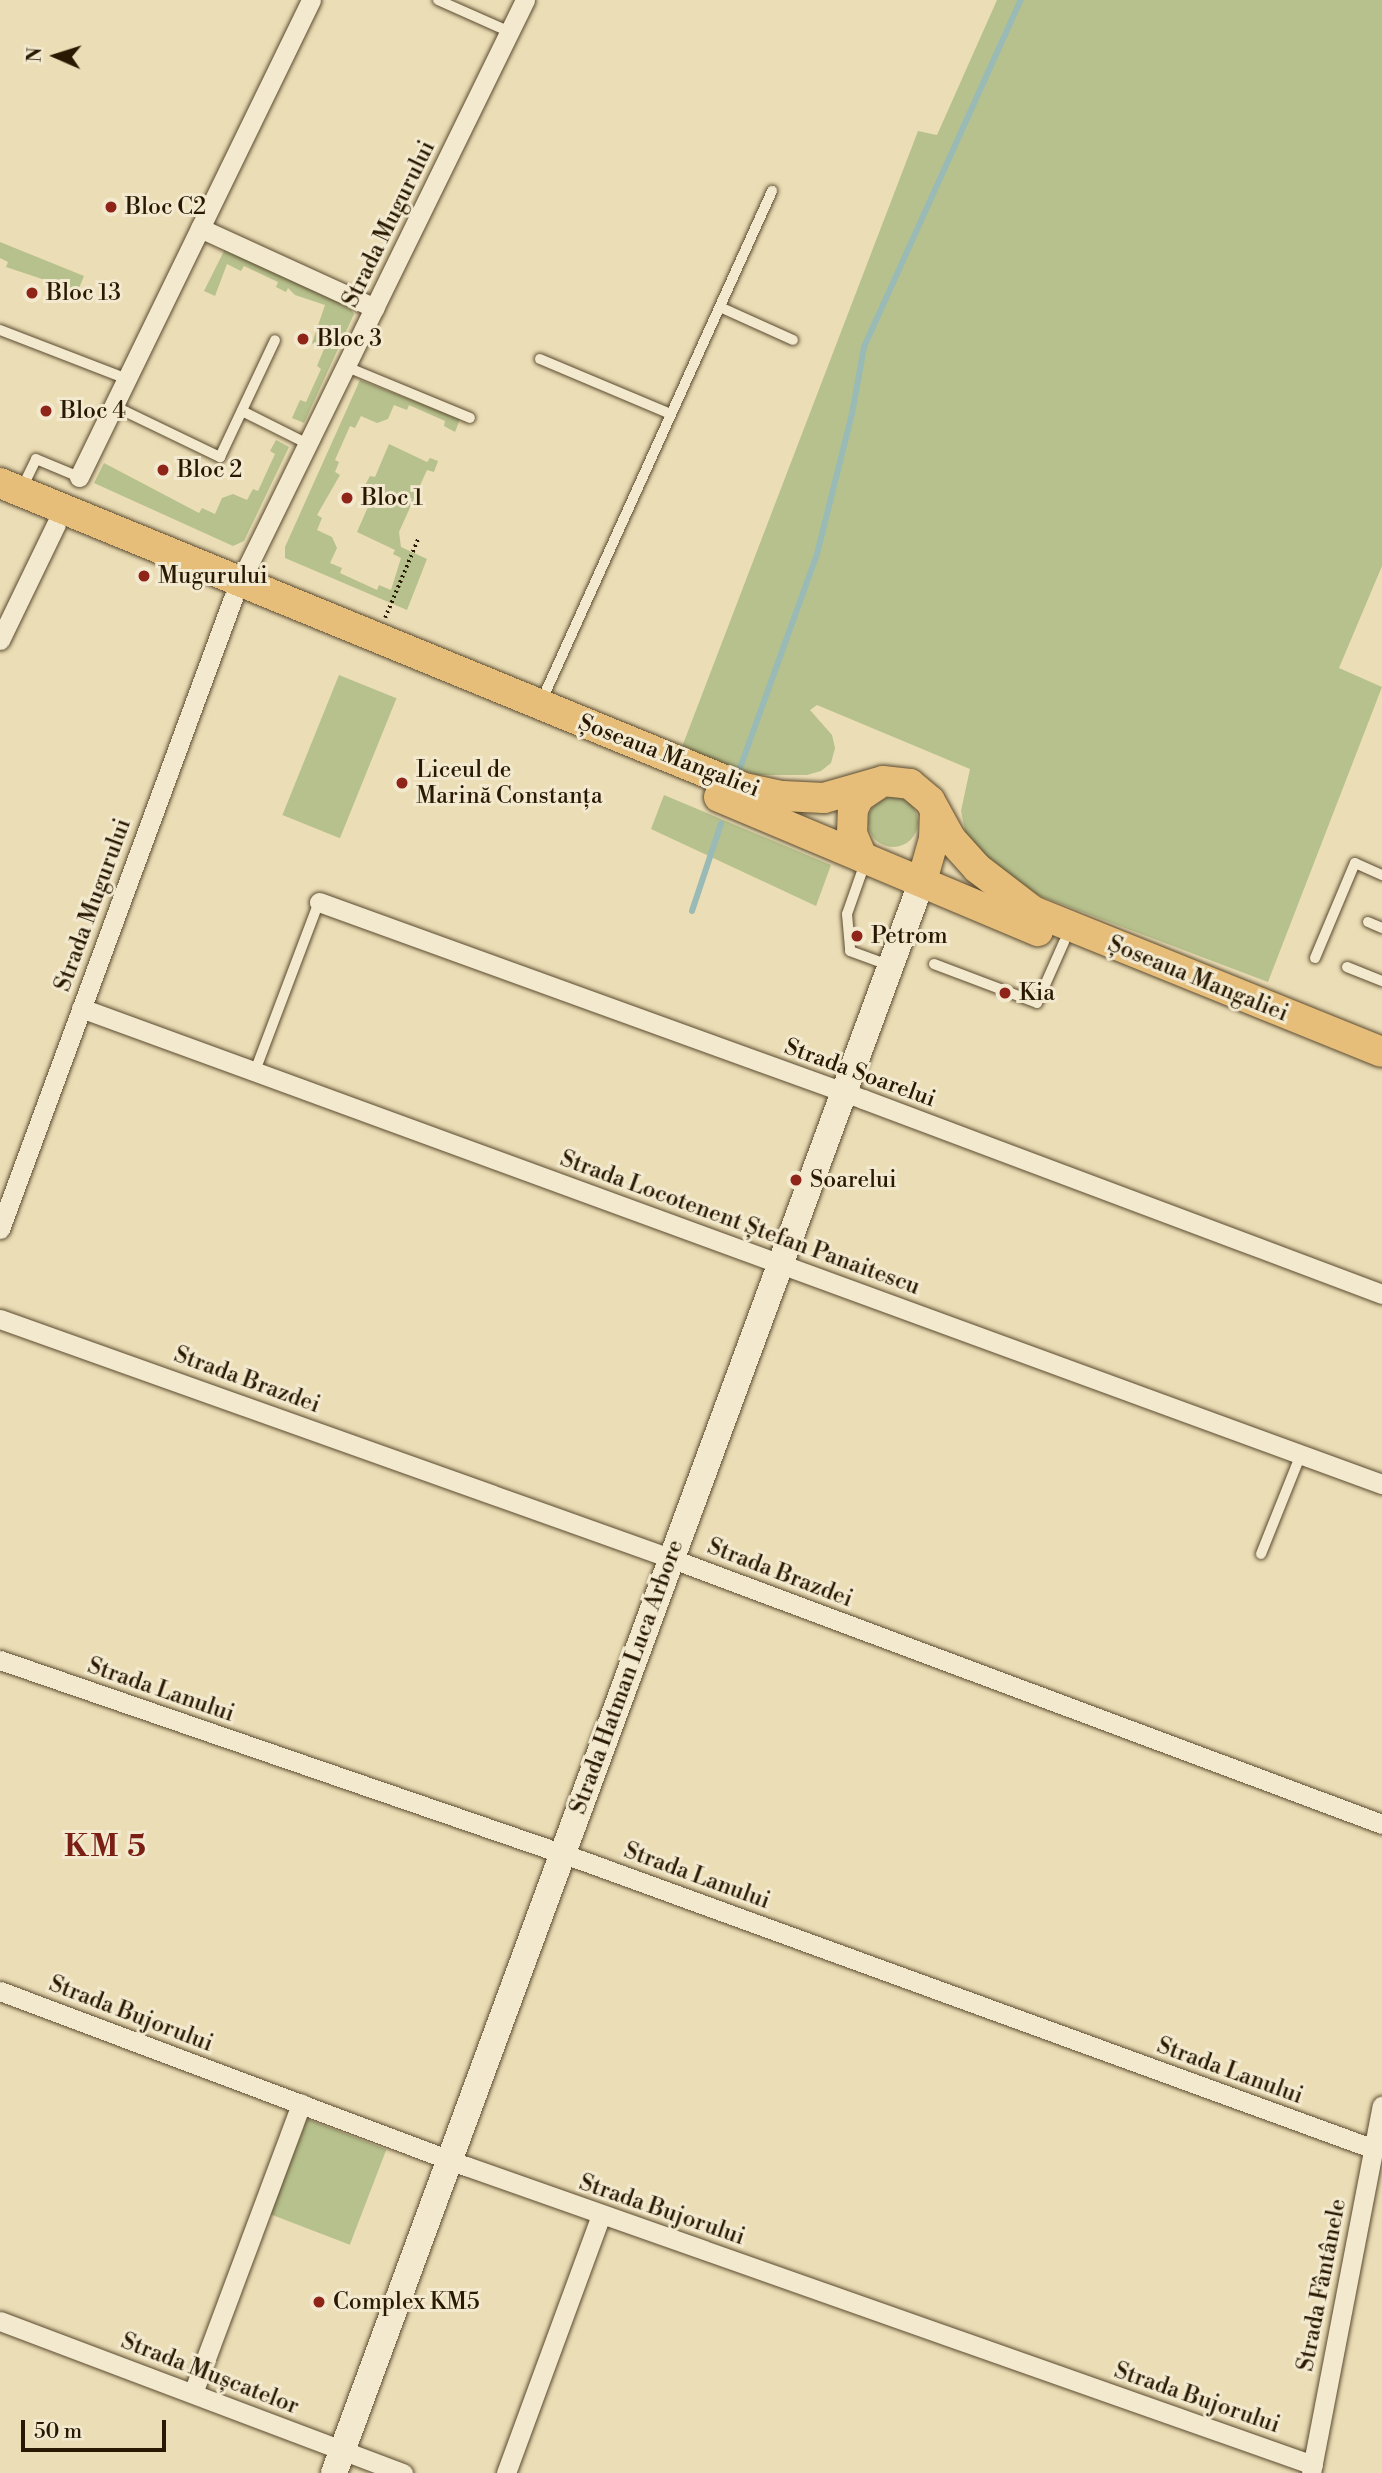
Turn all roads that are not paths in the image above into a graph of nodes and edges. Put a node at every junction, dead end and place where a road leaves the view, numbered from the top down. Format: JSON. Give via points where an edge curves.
{"nodes":[{"id":1,"x":311,"y":0,"type":"edge"},
{"id":2,"x":438,"y":0,"type":"edge"},
{"id":3,"x":525,"y":0,"type":"edge"},
{"id":4,"x":510,"y":32,"type":"junction"},
{"id":5,"x":772,"y":191,"type":"dead end"},
{"id":6,"x":200,"y":228,"type":"junction"},
{"id":7,"x":720,"y":307,"type":"junction"},
{"id":8,"x":375,"y":308,"type":"junction"},
{"id":9,"x":0,"y":330,"type":"edge"},
{"id":10,"x":793,"y":340,"type":"dead end"},
{"id":11,"x":275,"y":341,"type":"dead end"},
{"id":12,"x":540,"y":359,"type":"dead end"},
{"id":13,"x":347,"y":367,"type":"junction"},
{"id":14,"x":127,"y":379,"type":"junction"},
{"id":15,"x":114,"y":406,"type":"junction"},
{"id":16,"x":242,"y":411,"type":"junction"},
{"id":17,"x":671,"y":414,"type":"junction"},
{"id":18,"x":470,"y":418,"type":"dead end"},
{"id":19,"x":308,"y":444,"type":"junction"},
{"id":20,"x":79,"y":477,"type":"joint"},
{"id":21,"x":7,"y":492,"type":"edge"},
{"id":22,"x":56,"y":524,"type":"junction"},
{"id":23,"x":236,"y":590,"type":"junction"},
{"id":24,"x":0,"y":640,"type":"edge"},
{"id":25,"x":539,"y":706,"type":"junction"},
{"id":26,"x":883,"y":781,"type":"junction"},
{"id":27,"x":935,"y":814,"type":"junction"},
{"id":28,"x":864,"y":858,"type":"junction"},
{"id":29,"x":1382,"y":875,"type":"edge"},
{"id":30,"x":922,"y":881,"type":"junction"},
{"id":31,"x":318,"y":902,"type":"joint"},
{"id":32,"x":1368,"y":922,"type":"dead end"},
{"id":33,"x":1382,"y":928,"type":"edge"},
{"id":34,"x":1064,"y":942,"type":"junction"},
{"id":35,"x":1315,"y":958,"type":"dead end"},
{"id":36,"x":934,"y":964,"type":"dead end"},
{"id":37,"x":891,"y":967,"type":"junction"},
{"id":38,"x":1347,"y":967,"type":"dead end"},
{"id":39,"x":1382,"y":981,"type":"edge"},
{"id":40,"x":81,"y":1008,"type":"junction"},
{"id":41,"x":1382,"y":1052,"type":"edge"},
{"id":42,"x":1382,"y":1070,"type":"edge"},
{"id":43,"x":255,"y":1071,"type":"junction"},
{"id":44,"x":845,"y":1093,"type":"junction"},
{"id":45,"x":0,"y":1229,"type":"edge"},
{"id":46,"x":781,"y":1264,"type":"junction"},
{"id":47,"x":1382,"y":1294,"type":"edge"},
{"id":48,"x":0,"y":1319,"type":"edge"},
{"id":49,"x":1301,"y":1454,"type":"junction"},
{"id":50,"x":1382,"y":1484,"type":"edge"},
{"id":51,"x":1261,"y":1554,"type":"dead end"},
{"id":52,"x":670,"y":1558,"type":"junction"},
{"id":53,"x":0,"y":1660,"type":"edge"},
{"id":54,"x":1382,"y":1824,"type":"edge"},
{"id":55,"x":563,"y":1853,"type":"junction"},
{"id":56,"x":0,"y":1991,"type":"edge"},
{"id":57,"x":301,"y":2104,"type":"junction"},
{"id":58,"x":1382,"y":2106,"type":"edge"},
{"id":59,"x":1374,"y":2150,"type":"junction"},
{"id":60,"x":449,"y":2160,"type":"junction"},
{"id":61,"x":601,"y":2215,"type":"junction"},
{"id":62,"x":0,"y":2321,"type":"edge"},
{"id":63,"x":193,"y":2393,"type":"junction"},
{"id":64,"x":338,"y":2462,"type":"edge"},
{"id":65,"x":1312,"y":2469,"type":"edge"},
{"id":66,"x":403,"y":2473,"type":"edge"},
{"id":67,"x":506,"y":2473,"type":"edge"}],
"edges":[{"from":1,"to":6,"type":"street"},
{"from":2,"to":4,"type":"lane"},
{"from":3,"to":4,"type":"street","name":"Strada Mugurului"},
{"from":4,"to":8,"type":"street","name":"Strada Mugurului"},
{"from":5,"to":7,"type":"lane"},
{"from":6,"to":8,"type":"street"},
{"from":6,"to":14,"type":"street"},
{"from":7,"to":10,"type":"lane"},
{"from":7,"to":17,"type":"lane"},
{"from":8,"to":13,"type":"street","name":"Strada Mugurului"},
{"from":9,"to":14,"type":"lane"},
{"from":11,"to":16,"type":"lane"},
{"from":12,"to":17,"type":"lane"},
{"from":13,"to":18,"type":"lane"},
{"from":13,"to":19,"type":"street","name":"Strada Mugurului"},
{"from":14,"to":15,"type":"street"},
{"from":15,"to":16,"type":"lane","via":[[220,457]]},
{"from":15,"to":20,"type":"street"},
{"from":16,"to":19,"type":"lane"},
{"from":17,"to":25,"type":"lane"},
{"from":19,"to":23,"type":"street","name":"Strada Mugurului"},
{"from":20,"to":21,"type":"lane","via":[[36,459]]},
{"from":21,"to":22,"type":"main road","name":"Șoseaua Mangaliei"},
{"from":21,"to":23,"type":"main road","name":"Șoseaua Mangaliei"},
{"from":22,"to":23,"type":"main road","name":"Șoseaua Mangaliei"},
{"from":22,"to":24,"type":"street"},
{"from":23,"to":25,"type":"main road","name":"Șoseaua Mangaliei"},
{"from":23,"to":28,"type":"main road","name":"Șoseaua Mangaliei"},
{"from":23,"to":40,"type":"street","name":"Strada Mugurului"},
{"from":25,"to":26,"type":"main road","name":"Șoseaua Mangaliei","via":[[676,763],[762,792],[824,798]]},
{"from":26,"to":27,"type":"main road","name":"Șoseaua Mangaliei","via":[[897,780],[921,791]]},
{"from":26,"to":28,"type":"main road","via":[[868,789],[853,809],[852,835]]},
{"from":27,"to":30,"type":"main road","via":[[934,839]]},
{"from":27,"to":41,"type":"main road","name":"Șoseaua Mangaliei","via":[[977,868],[1033,911]]},
{"from":28,"to":30,"type":"main road","name":"Șoseaua Mangaliei"},
{"from":28,"to":37,"type":"lane","via":[[847,914],[850,951]]},
{"from":29,"to":35,"type":"lane","via":[[1355,863]]},
{"from":30,"to":34,"type":"main road","name":"Șoseaua Mangaliei"},
{"from":30,"to":37,"type":"street","name":"Strada Hatman Luca Arbore"},
{"from":31,"to":43,"type":"lane"},
{"from":31,"to":44,"type":"street","name":"Strada Soarelui"},
{"from":32,"to":33,"type":"lane"},
{"from":34,"to":36,"type":"lane","via":[[1037,1003]]},
{"from":34,"to":42,"type":"main road","name":"Șoseaua Mangaliei"},
{"from":37,"to":44,"type":"street","name":"Strada Hatman Luca Arbore"},
{"from":38,"to":39,"type":"lane"},
{"from":40,"to":43,"type":"street","name":"Strada Locotenent Ștefan Panaitescu"},
{"from":40,"to":45,"type":"street","name":"Strada Mugurului"},
{"from":43,"to":46,"type":"street","name":"Strada Locotenent Ștefan Panaitescu"},
{"from":44,"to":46,"type":"street","name":"Strada Hatman Luca Arbore"},
{"from":44,"to":47,"type":"street","name":"Strada Soarelui"},
{"from":46,"to":49,"type":"street","name":"Strada Locotenent Ștefan Panaitescu"},
{"from":46,"to":52,"type":"street","name":"Strada Hatman Luca Arbore"},
{"from":48,"to":52,"type":"street","name":"Strada Brazdei"},
{"from":49,"to":50,"type":"street","name":"Strada Locotenent Ștefan Panaitescu"},
{"from":49,"to":51,"type":"lane"},
{"from":52,"to":54,"type":"street","name":"Strada Brazdei"},
{"from":52,"to":55,"type":"street","name":"Strada Hatman Luca Arbore"},
{"from":53,"to":55,"type":"street","name":"Strada Lanului"},
{"from":55,"to":59,"type":"street","name":"Strada Lanului"},
{"from":55,"to":60,"type":"street","name":"Strada Hatman Luca Arbore"},
{"from":56,"to":57,"type":"street","name":"Strada Bujorului"},
{"from":57,"to":60,"type":"street","name":"Strada Bujorului"},
{"from":57,"to":63,"type":"street"},
{"from":58,"to":59,"type":"street","name":"Strada Fântânele"},
{"from":59,"to":65,"type":"street","name":"Strada Fântânele"},
{"from":60,"to":61,"type":"street","name":"Strada Bujorului"},
{"from":60,"to":64,"type":"street","name":"Strada Hatman Luca Arbore"},
{"from":61,"to":65,"type":"street","name":"Strada Bujorului"},
{"from":61,"to":67,"type":"street"},
{"from":62,"to":63,"type":"street","name":"Strada Mușcatelor"},
{"from":63,"to":64,"type":"street","name":"Strada Mușcatelor"},
{"from":64,"to":66,"type":"street","name":"Strada Mușcatelor"}]}
